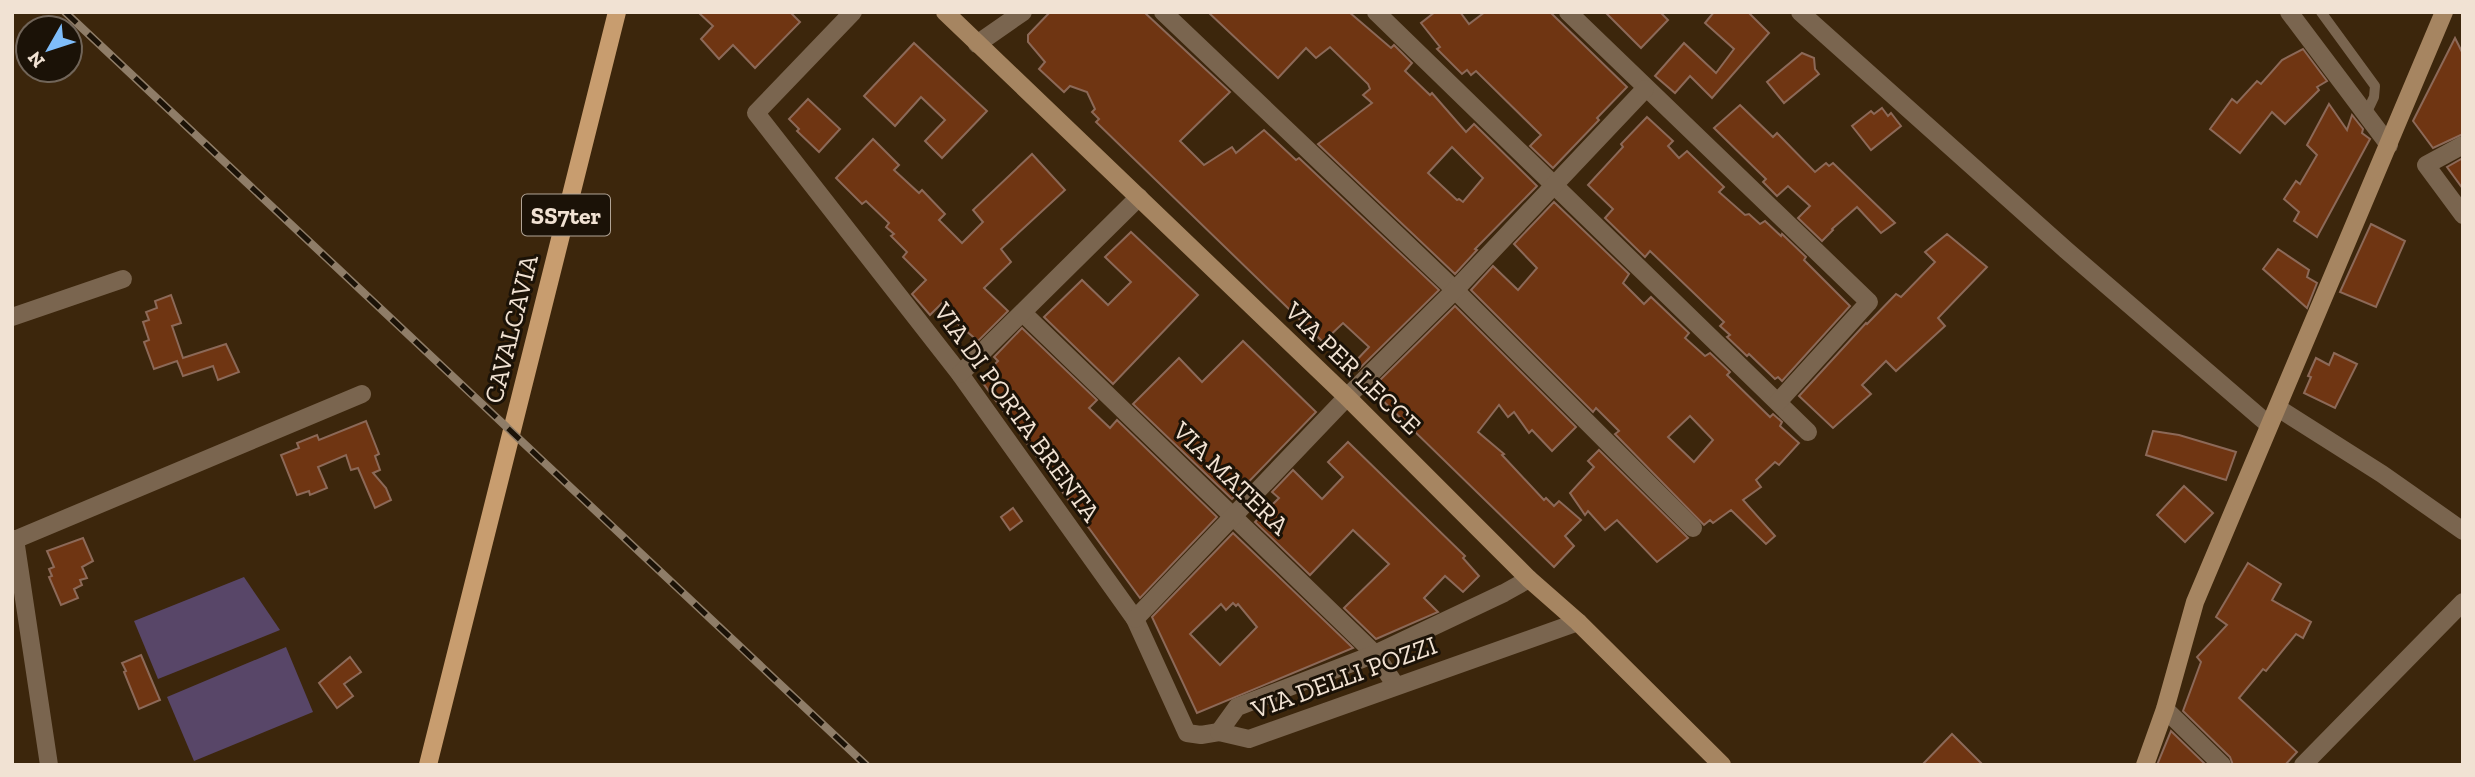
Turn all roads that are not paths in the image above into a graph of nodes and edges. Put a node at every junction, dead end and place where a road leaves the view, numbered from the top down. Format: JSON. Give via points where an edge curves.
{"nodes":[{"id":1,"x":617,"y":12,"type":"edge"},
{"id":2,"x":853,"y":12,"type":"edge"},
{"id":3,"x":945,"y":12,"type":"edge"},
{"id":4,"x":1023,"y":12,"type":"edge"},
{"id":5,"x":1163,"y":12,"type":"edge"},
{"id":6,"x":1376,"y":12,"type":"edge"},
{"id":7,"x":1568,"y":12,"type":"edge"},
{"id":8,"x":1800,"y":12,"type":"edge"},
{"id":9,"x":2289,"y":12,"type":"edge"},
{"id":10,"x":2321,"y":12,"type":"edge"},
{"id":11,"x":2444,"y":12,"type":"edge"},
{"id":12,"x":977,"y":44,"type":"junction"},
{"id":13,"x":1645,"y":89,"type":"junction"},
{"id":14,"x":2366,"y":114,"type":"junction"},
{"id":15,"x":2389,"y":145,"type":"junction"},
{"id":16,"x":2463,"y":145,"type":"edge"},
{"id":17,"x":1555,"y":184,"type":"junction"},
{"id":18,"x":1139,"y":197,"type":"junction"},
{"id":19,"x":2463,"y":215,"type":"edge"},
{"id":20,"x":123,"y":279,"type":"dead end"},
{"id":21,"x":1455,"y":290,"type":"junction"},
{"id":22,"x":1023,"y":313,"type":"junction"},
{"id":23,"x":12,"y":317,"type":"edge"},
{"id":24,"x":960,"y":374,"type":"junction"},
{"id":25,"x":362,"y":394,"type":"dead end"},
{"id":26,"x":1347,"y":397,"type":"junction"},
{"id":27,"x":1778,"y":402,"type":"junction"},
{"id":28,"x":2278,"y":408,"type":"junction"},
{"id":29,"x":2269,"y":425,"type":"junction"},
{"id":30,"x":1808,"y":432,"type":"dead end"},
{"id":31,"x":1234,"y":517,"type":"junction"},
{"id":32,"x":1693,"y":528,"type":"dead end"},
{"id":33,"x":2463,"y":531,"type":"edge"},
{"id":34,"x":14,"y":540,"type":"edge"},
{"id":35,"x":1530,"y":579,"type":"junction"},
{"id":36,"x":2463,"y":602,"type":"edge"},
{"id":37,"x":1135,"y":619,"type":"junction"},
{"id":38,"x":1578,"y":622,"type":"junction"},
{"id":39,"x":1374,"y":654,"type":"junction"},
{"id":40,"x":1396,"y":686,"type":"junction"},
{"id":41,"x":2165,"y":709,"type":"junction"},
{"id":42,"x":1219,"y":732,"type":"junction"},
{"id":43,"x":49,"y":765,"type":"edge"},
{"id":44,"x":428,"y":765,"type":"edge"},
{"id":45,"x":1722,"y":765,"type":"edge"},
{"id":46,"x":2145,"y":765,"type":"edge"},
{"id":47,"x":2222,"y":765,"type":"edge"},
{"id":48,"x":2304,"y":765,"type":"edge"}],
"edges":[{"from":1,"to":44,"type":"main road","name":"CAVALCAVIA","number":"SS7ter"},
{"from":2,"to":24,"type":"street","name":"VIA DI PORTA BRENTA","via":[[756,113]]},
{"from":3,"to":12,"type":"street","name":"VIA PER LECCE"},
{"from":4,"to":12,"type":"street"},
{"from":5,"to":21,"type":"street"},
{"from":6,"to":17,"type":"street"},
{"from":7,"to":13,"type":"street"},
{"from":8,"to":29,"type":"street"},
{"from":9,"to":14,"type":"street"},
{"from":10,"to":14,"type":"lane","via":[[2375,86]]},
{"from":11,"to":15,"type":"street"},
{"from":12,"to":18,"type":"street","name":"VIA PER LECCE"},
{"from":13,"to":17,"type":"street"},
{"from":13,"to":27,"type":"street","via":[[1869,302]]},
{"from":14,"to":15,"type":"street"},
{"from":15,"to":28,"type":"street"},
{"from":16,"to":19,"type":"street","via":[[2426,165]]},
{"from":17,"to":21,"type":"street"},
{"from":17,"to":27,"type":"street"},
{"from":18,"to":22,"type":"street"},
{"from":18,"to":26,"type":"street","name":"VIA PER LECCE"},
{"from":20,"to":23,"type":"street"},
{"from":21,"to":26,"type":"street"},
{"from":21,"to":32,"type":"street"},
{"from":22,"to":24,"type":"street"},
{"from":22,"to":31,"type":"street","name":"VIA MATERA"},
{"from":24,"to":37,"type":"street","name":"VIA DI PORTA BRENTA"},
{"from":25,"to":34,"type":"street"},
{"from":26,"to":31,"type":"street"},
{"from":26,"to":35,"type":"street","name":"VIA PER LECCE"},
{"from":27,"to":30,"type":"street"},
{"from":28,"to":29,"type":"street"},
{"from":28,"to":33,"type":"street"},
{"from":29,"to":41,"type":"street","via":[[2195,602]]},
{"from":31,"to":37,"type":"street"},
{"from":31,"to":39,"type":"street","name":"VIA MATERA"},
{"from":34,"to":43,"type":"street"},
{"from":35,"to":38,"type":"street","name":"VIA PER LECCE"},
{"from":35,"to":39,"type":"street","name":"VIA DELLI POZZI"},
{"from":36,"to":48,"type":"street"},
{"from":37,"to":42,"type":"street","name":"VIA DI PORTA BRENTA","via":[[1187,733]]},
{"from":38,"to":40,"type":"street","name":"VIA DELLI POZZI"},
{"from":38,"to":45,"type":"street","name":"VIA PER LECCE"},
{"from":39,"to":40,"type":"street","name":"VIA MATERA"},
{"from":39,"to":42,"type":"street","name":"VIA DELLI POZZI","via":[[1237,707]]},
{"from":40,"to":42,"type":"street","name":"VIA DELLI POZZI","via":[[1249,739]]},
{"from":41,"to":46,"type":"street"},
{"from":41,"to":47,"type":"street"}]}
